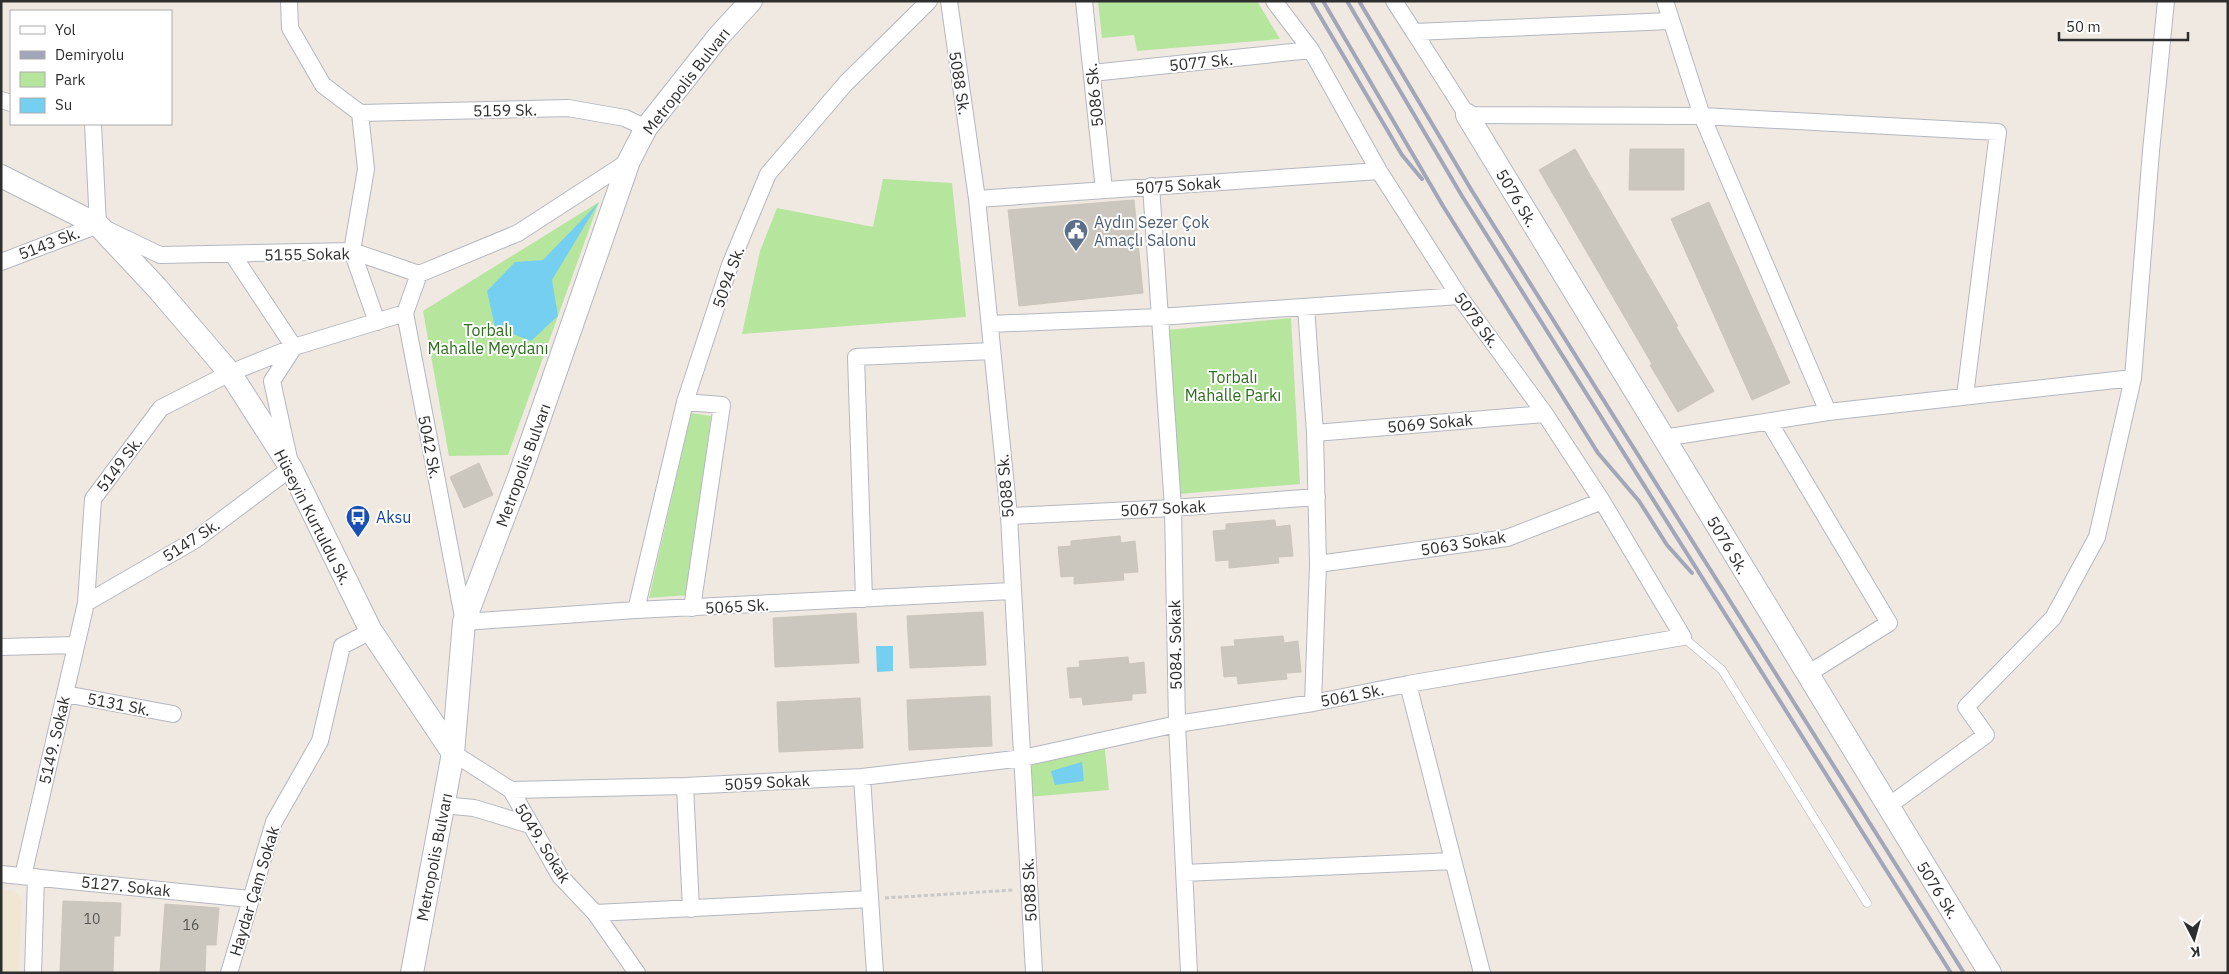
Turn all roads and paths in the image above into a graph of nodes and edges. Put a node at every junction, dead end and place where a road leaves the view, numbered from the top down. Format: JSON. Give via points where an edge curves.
{"nodes":[{"id":1,"x":289,"y":1,"type":"edge"},
{"id":2,"x":751,"y":1,"type":"edge"},
{"id":3,"x":929,"y":1,"type":"edge"},
{"id":4,"x":949,"y":1,"type":"edge"},
{"id":5,"x":1084,"y":1,"type":"edge"},
{"id":6,"x":1274,"y":1,"type":"edge"},
{"id":7,"x":1394,"y":1,"type":"edge"},
{"id":8,"x":1665,"y":1,"type":"edge"},
{"id":9,"x":2166,"y":1,"type":"edge"},
{"id":10,"x":1670,"y":21,"type":"junction"},
{"id":11,"x":1414,"y":32,"type":"junction"},
{"id":12,"x":1311,"y":50,"type":"junction"},
{"id":13,"x":1092,"y":73,"type":"junction"},
{"id":14,"x":360,"y":113,"type":"junction"},
{"id":15,"x":1467,"y":115,"type":"junction"},
{"id":16,"x":1702,"y":116,"type":"junction"},
{"id":17,"x":93,"y":125,"type":"edge"},
{"id":18,"x":646,"y":128,"type":"junction"},
{"id":19,"x":629,"y":161,"type":"junction"},
{"id":20,"x":1379,"y":170,"type":"junction"},
{"id":21,"x":1,"y":176,"type":"edge"},
{"id":22,"x":1152,"y":186,"type":"junction"},
{"id":23,"x":1104,"y":190,"type":"junction"},
{"id":24,"x":977,"y":199,"type":"junction"},
{"id":25,"x":98,"y":225,"type":"junction"},
{"id":26,"x":352,"y":251,"type":"junction"},
{"id":27,"x":233,"y":255,"type":"junction"},
{"id":28,"x":1,"y":262,"type":"edge"},
{"id":29,"x":419,"y":274,"type":"junction"},
{"id":30,"x":1459,"y":296,"type":"junction"},
{"id":31,"x":1306,"y":307,"type":"junction"},
{"id":32,"x":404,"y":312,"type":"junction"},
{"id":33,"x":1159,"y":317,"type":"junction"},
{"id":34,"x":377,"y":322,"type":"junction"},
{"id":35,"x":990,"y":324,"type":"junction"},
{"id":36,"x":294,"y":347,"type":"junction"},
{"id":37,"x":992,"y":351,"type":"junction"},
{"id":38,"x":230,"y":373,"type":"junction"},
{"id":39,"x":2134,"y":378,"type":"junction"},
{"id":40,"x":1965,"y":396,"type":"junction"},
{"id":41,"x":685,"y":402,"type":"junction"},
{"id":42,"x":1828,"y":412,"type":"junction"},
{"id":43,"x":1545,"y":414,"type":"junction"},
{"id":44,"x":1769,"y":422,"type":"junction"},
{"id":45,"x":1315,"y":433,"type":"junction"},
{"id":46,"x":1663,"y":438,"type":"junction"},
{"id":47,"x":291,"y":468,"type":"junction"},
{"id":48,"x":1317,"y":497,"type":"junction"},
{"id":49,"x":1602,"y":501,"type":"junction"},
{"id":50,"x":1173,"y":508,"type":"junction"},
{"id":51,"x":1009,"y":516,"type":"junction"},
{"id":52,"x":1318,"y":564,"type":"junction"},
{"id":53,"x":1011,"y":591,"type":"junction"},
{"id":54,"x":864,"y":599,"type":"junction"},
{"id":55,"x":86,"y":603,"type":"junction"},
{"id":56,"x":692,"y":608,"type":"junction"},
{"id":57,"x":636,"y":610,"type":"junction"},
{"id":58,"x":464,"y":622,"type":"junction"},
{"id":59,"x":372,"y":631,"type":"junction"},
{"id":60,"x":1683,"y":637,"type":"junction"},
{"id":61,"x":76,"y":645,"type":"junction"},
{"id":62,"x":1,"y":646,"type":"edge"},
{"id":63,"x":1806,"y":675,"type":"junction"},
{"id":64,"x":1408,"y":684,"type":"junction"},
{"id":65,"x":65,"y":694,"type":"junction"},
{"id":66,"x":1313,"y":703,"type":"junction"},
{"id":67,"x":174,"y":714,"type":"dead end"},
{"id":68,"x":1177,"y":724,"type":"junction"},
{"id":69,"x":453,"y":753,"type":"junction"},
{"id":70,"x":1022,"y":758,"type":"junction"},
{"id":71,"x":862,"y":776,"type":"junction"},
{"id":72,"x":685,"y":786,"type":"junction"},
{"id":73,"x":511,"y":790,"type":"junction"},
{"id":74,"x":443,"y":805,"type":"junction"},
{"id":75,"x":1887,"y":807,"type":"junction"},
{"id":76,"x":530,"y":825,"type":"junction"},
{"id":77,"x":1453,"y":861,"type":"junction"},
{"id":78,"x":1184,"y":873,"type":"junction"},
{"id":79,"x":1,"y":874,"type":"edge"},
{"id":80,"x":29,"y":877,"type":"junction"},
{"id":81,"x":1029,"y":889,"type":"junction"},
{"id":82,"x":250,"y":899,"type":"junction"},
{"id":83,"x":870,"y":899,"type":"junction"},
{"id":84,"x":1867,"y":903,"type":"dead end"},
{"id":85,"x":690,"y":909,"type":"junction"},
{"id":86,"x":595,"y":913,"type":"junction"},
{"id":87,"x":33,"y":973,"type":"edge"},
{"id":88,"x":229,"y":973,"type":"edge"},
{"id":89,"x":412,"y":973,"type":"edge"},
{"id":90,"x":637,"y":973,"type":"edge"},
{"id":91,"x":875,"y":973,"type":"edge"},
{"id":92,"x":1034,"y":973,"type":"edge"},
{"id":93,"x":1189,"y":973,"type":"edge"},
{"id":94,"x":1482,"y":973,"type":"edge"},
{"id":95,"x":1990,"y":973,"type":"edge"}],
"edges":[{"from":1,"to":14,"type":"street","via":[[290,28],[323,85]]},
{"from":2,"to":18,"type":"street","name":"Metropolis Bulvarı"},
{"from":3,"to":41,"type":"street","name":"5094 Sk.","via":[[846,83],[768,174],[730,265]]},
{"from":4,"to":24,"type":"street","name":"5088 Sk."},
{"from":5,"to":13,"type":"street","name":"5086 Sk."},
{"from":6,"to":12,"type":"street","name":"5078 Sk."},
{"from":7,"to":11,"type":"street"},
{"from":8,"to":10,"type":"street"},
{"from":9,"to":39,"type":"street"},
{"from":10,"to":11,"type":"street"},
{"from":10,"to":16,"type":"street"},
{"from":11,"to":15,"type":"street"},
{"from":12,"to":13,"type":"street","name":"5077 Sk."},
{"from":12,"to":20,"type":"street","name":"5078 Sk."},
{"from":13,"to":23,"type":"street","name":"5086 Sk."},
{"from":14,"to":18,"type":"street","name":"5159 Sk.","via":[[568,108],[625,118]]},
{"from":14,"to":26,"type":"street","via":[[366,169]]},
{"from":15,"to":16,"type":"street"},
{"from":15,"to":46,"type":"street","name":"5076 Sk."},
{"from":16,"to":40,"type":"street","via":[[1998,132]]},
{"from":16,"to":42,"type":"street"},
{"from":17,"to":25,"type":"street"},
{"from":18,"to":19,"type":"street","name":"Metropolis Bulvarı"},
{"from":19,"to":29,"type":"street","via":[[518,233]]},
{"from":19,"to":58,"type":"street","name":"Metropolis Bulvarı","via":[[519,478]]},
{"from":20,"to":22,"type":"street","name":"5075 Sokak"},
{"from":20,"to":30,"type":"street","name":"5078 Sk."},
{"from":21,"to":25,"type":"street","name":"5155 Sokak"},
{"from":22,"to":23,"type":"street","name":"5075 Sokak"},
{"from":22,"to":33,"type":"street","name":"5084. Sokak"},
{"from":23,"to":24,"type":"street","name":"5075 Sokak"},
{"from":24,"to":35,"type":"street","name":"5088 Sk."},
{"from":25,"to":27,"type":"street","name":"5155 Sokak","via":[[160,255]]},
{"from":25,"to":28,"type":"street","name":"5143 Sk."},
{"from":25,"to":38,"type":"street","name":"Hüseyin Kurtuldu Sk."},
{"from":26,"to":27,"type":"street","name":"5155 Sokak"},
{"from":26,"to":29,"type":"street","name":"5155 Sokak"},
{"from":26,"to":34,"type":"street"},
{"from":27,"to":36,"type":"street"},
{"from":29,"to":32,"type":"street"},
{"from":30,"to":31,"type":"street"},
{"from":30,"to":43,"type":"street","name":"5078 Sk."},
{"from":31,"to":33,"type":"street"},
{"from":31,"to":45,"type":"street"},
{"from":32,"to":34,"type":"street","name":"5149 Sk."},
{"from":32,"to":58,"type":"street","name":"5042 Sk."},
{"from":33,"to":35,"type":"street"},
{"from":33,"to":50,"type":"street","name":"5084. Sokak"},
{"from":34,"to":36,"type":"street","name":"5149 Sk."},
{"from":35,"to":37,"type":"street","name":"5088 Sk."},
{"from":36,"to":38,"type":"street","name":"5149 Sk."},
{"from":36,"to":47,"type":"street","via":[[272,381]]},
{"from":37,"to":51,"type":"street","name":"5088 Sk."},
{"from":37,"to":54,"type":"street","via":[[856,357]]},
{"from":38,"to":47,"type":"street","name":"Hüseyin Kurtuldu Sk."},
{"from":38,"to":55,"type":"street","name":"5149 Sk.","via":[[161,408],[93,499]]},
{"from":39,"to":40,"type":"street"},
{"from":39,"to":75,"type":"street","via":[[2097,537],[2053,618],[1966,707],[1986,735]]},
{"from":40,"to":42,"type":"street"},
{"from":41,"to":56,"type":"street","via":[[722,405]]},
{"from":41,"to":57,"type":"street","name":"5094 Sk."},
{"from":42,"to":44,"type":"street"},
{"from":43,"to":45,"type":"street","name":"5069 Sokak"},
{"from":43,"to":49,"type":"street","name":"5078 Sk."},
{"from":44,"to":46,"type":"street"},
{"from":44,"to":63,"type":"street","via":[[1889,623]]},
{"from":45,"to":48,"type":"street"},
{"from":46,"to":63,"type":"street","name":"5076 Sk."},
{"from":47,"to":55,"type":"street","name":"5147 Sk.","via":[[196,540]]},
{"from":47,"to":59,"type":"street","name":"Hüseyin Kurtuldu Sk."},
{"from":48,"to":50,"type":"street","name":"5067 Sokak"},
{"from":48,"to":52,"type":"street"},
{"from":49,"to":52,"type":"street","name":"5063 Sokak","via":[[1506,538]]},
{"from":49,"to":60,"type":"street","name":"5078 Sk."},
{"from":50,"to":51,"type":"street","name":"5067 Sokak"},
{"from":50,"to":68,"type":"street","name":"5084. Sokak"},
{"from":51,"to":53,"type":"street","name":"5088 Sk."},
{"from":52,"to":66,"type":"street"},
{"from":53,"to":54,"type":"street","name":"5065 Sk."},
{"from":53,"to":70,"type":"street","name":"5088 Sk."},
{"from":54,"to":56,"type":"street","name":"5065 Sk."},
{"from":55,"to":61,"type":"street","name":"5149. Sokak"},
{"from":56,"to":57,"type":"street","name":"5065 Sk."},
{"from":57,"to":58,"type":"street","name":"5065 Sk."},
{"from":58,"to":69,"type":"street","name":"Metropolis Bulvarı"},
{"from":59,"to":69,"type":"street","name":"Hüseyin Kurtuldu Sk."},
{"from":59,"to":82,"type":"street","name":"Haydar Çam Sokak","via":[[342,646],[320,741],[274,822]]},
{"from":60,"to":64,"type":"street","name":"5061 Sk."},
{"from":60,"to":84,"type":"lane","via":[[1722,670]]},
{"from":61,"to":62,"type":"street"},
{"from":61,"to":65,"type":"street","name":"5149. Sokak"},
{"from":63,"to":75,"type":"street","name":"5076 Sk."},
{"from":64,"to":66,"type":"street","name":"5061 Sk."},
{"from":64,"to":77,"type":"street"},
{"from":65,"to":67,"type":"street","name":"5131 Sk."},
{"from":65,"to":80,"type":"street","name":"5149. Sokak"},
{"from":66,"to":68,"type":"street","name":"5061 Sk."},
{"from":68,"to":70,"type":"street","name":"5061 Sk."},
{"from":68,"to":78,"type":"street","name":"5084. Sokak"},
{"from":69,"to":73,"type":"street","name":"5049. Sokak"},
{"from":69,"to":74,"type":"street","name":"Metropolis Bulvarı"},
{"from":70,"to":71,"type":"street","name":"5059 Sokak"},
{"from":70,"to":81,"type":"street","name":"5088 Sk."},
{"from":71,"to":72,"type":"street","name":"5059 Sokak"},
{"from":71,"to":83,"type":"street"},
{"from":72,"to":73,"type":"street","name":"5059 Sokak"},
{"from":72,"to":85,"type":"street"},
{"from":73,"to":76,"type":"street","name":"5049. Sokak"},
{"from":74,"to":76,"type":"street","via":[[474,808]]},
{"from":74,"to":89,"type":"street","name":"Metropolis Bulvarı"},
{"from":75,"to":95,"type":"street","name":"5076 Sk."},
{"from":76,"to":86,"type":"street","name":"5049. Sokak","via":[[560,876]]},
{"from":77,"to":78,"type":"street"},
{"from":77,"to":94,"type":"street"},
{"from":78,"to":93,"type":"street","name":"5084. Sokak"},
{"from":79,"to":80,"type":"street","name":"5127. Sokak"},
{"from":80,"to":82,"type":"street","name":"5127. Sokak"},
{"from":80,"to":87,"type":"street","name":"5149. Sokak"},
{"from":81,"to":83,"type":"path"},
{"from":81,"to":92,"type":"street","name":"5088 Sk."},
{"from":82,"to":88,"type":"street","name":"Haydar Çam Sokak"},
{"from":83,"to":85,"type":"street"},
{"from":83,"to":91,"type":"street"},
{"from":85,"to":86,"type":"street"},
{"from":86,"to":90,"type":"street","name":"5049. Sokak"}]}
